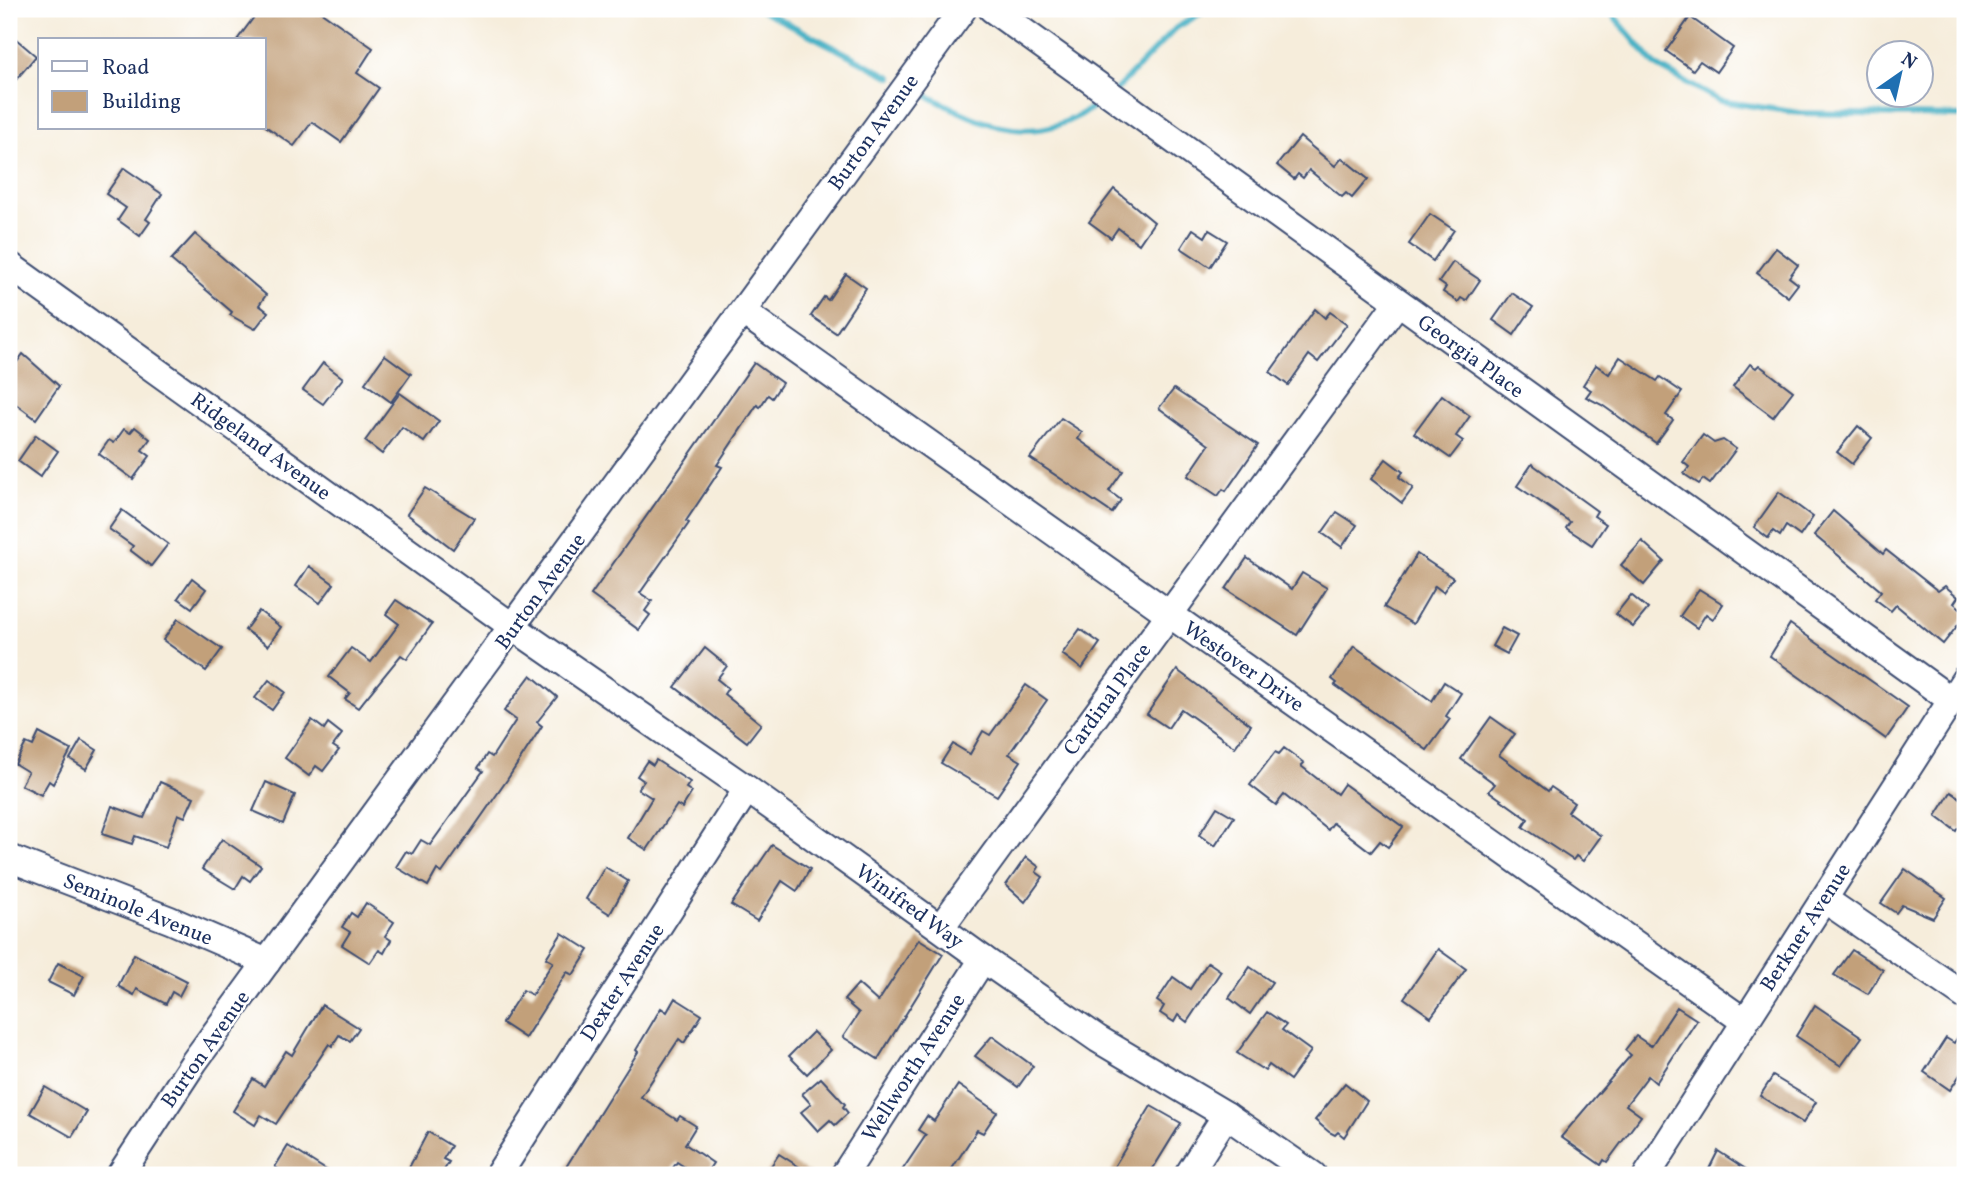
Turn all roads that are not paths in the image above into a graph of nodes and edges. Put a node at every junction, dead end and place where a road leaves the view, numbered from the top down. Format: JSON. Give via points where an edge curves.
{"nodes":[{"id":1,"x":963,"y":9,"type":"edge"},
{"id":2,"x":992,"y":9,"type":"edge"},
{"id":3,"x":9,"y":265,"type":"edge"},
{"id":4,"x":1397,"y":303,"type":"junction"},
{"id":5,"x":743,"y":312,"type":"junction"},
{"id":6,"x":1169,"y":613,"type":"junction"},
{"id":7,"x":513,"y":627,"type":"junction"},
{"id":8,"x":1958,"y":690,"type":"edge"},
{"id":9,"x":747,"y":789,"type":"junction"},
{"id":10,"x":9,"y":858,"type":"edge"},
{"id":11,"x":1824,"y":899,"type":"junction"},
{"id":12,"x":941,"y":927,"type":"junction"},
{"id":13,"x":982,"y":958,"type":"junction"},
{"id":14,"x":267,"y":962,"type":"junction"},
{"id":15,"x":1965,"y":996,"type":"edge"},
{"id":16,"x":1744,"y":1021,"type":"junction"},
{"id":17,"x":1226,"y":1115,"type":"junction"},
{"id":18,"x":120,"y":1175,"type":"edge"},
{"id":19,"x":498,"y":1175,"type":"edge"},
{"id":20,"x":844,"y":1175,"type":"edge"},
{"id":21,"x":1188,"y":1175,"type":"edge"},
{"id":22,"x":1313,"y":1175,"type":"edge"},
{"id":23,"x":1647,"y":1175,"type":"edge"}],
"edges":[{"from":1,"to":5,"type":"street","name":"Burton Avenue"},
{"from":2,"to":4,"type":"street","name":"Georgia Place"},
{"from":3,"to":7,"type":"street","name":"Ridgeland Avenue"},
{"from":4,"to":6,"type":"street","name":"Cardinal Place"},
{"from":4,"to":8,"type":"street","name":"Georgia Place"},
{"from":5,"to":6,"type":"street","name":"Westover Drive"},
{"from":5,"to":7,"type":"street","name":"Burton Avenue"},
{"from":6,"to":12,"type":"street","name":"Cardinal Place"},
{"from":6,"to":16,"type":"street","name":"Westover Drive"},
{"from":7,"to":9,"type":"street","name":"Winifred Way"},
{"from":7,"to":14,"type":"street","name":"Burton Avenue"},
{"from":8,"to":11,"type":"street","name":"Berkner Avenue"},
{"from":9,"to":12,"type":"street","name":"Winifred Way"},
{"from":9,"to":19,"type":"street","name":"Dexter Avenue"},
{"from":10,"to":14,"type":"street","name":"Seminole Avenue"},
{"from":11,"to":15,"type":"street"},
{"from":11,"to":16,"type":"street","name":"Berkner Avenue"},
{"from":12,"to":13,"type":"street","name":"Winifred Way"},
{"from":13,"to":17,"type":"street","name":"Winifred Way","via":[[1098,1039]]},
{"from":13,"to":20,"type":"street","name":"Wellworth Avenue"},
{"from":14,"to":18,"type":"street","name":"Burton Avenue"},
{"from":16,"to":23,"type":"street","name":"Berkner Avenue"},
{"from":17,"to":21,"type":"street"},
{"from":17,"to":22,"type":"street","name":"Winifred Way"}]}
